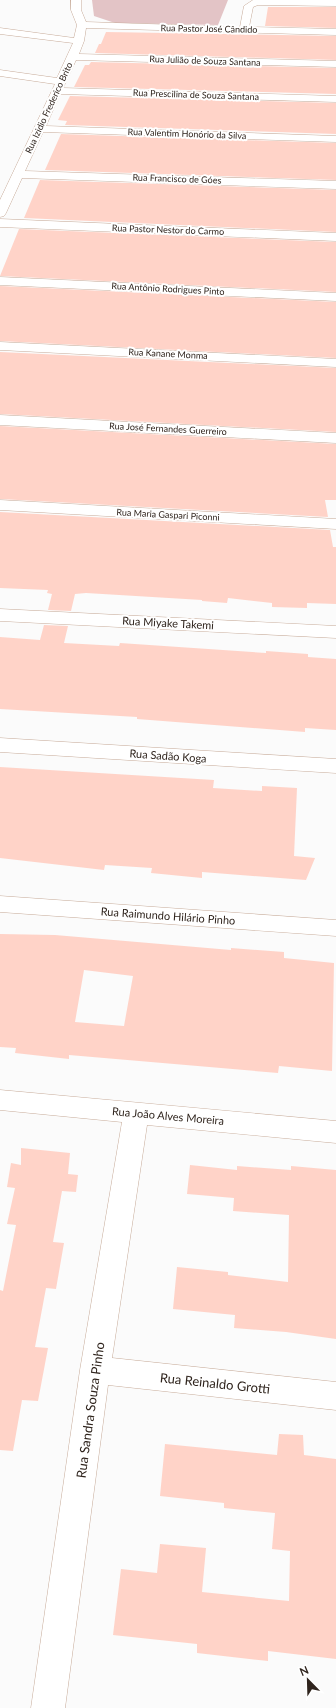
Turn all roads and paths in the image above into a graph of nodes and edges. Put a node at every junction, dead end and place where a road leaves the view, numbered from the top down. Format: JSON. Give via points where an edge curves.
{"nodes":[{"id":1,"x":76,"y":0,"type":"edge"},
{"id":2,"x":336,"y":3,"type":"edge"},
{"id":3,"x":82,"y":25,"type":"junction"},
{"id":4,"x":244,"y":30,"type":"junction"},
{"id":5,"x":0,"y":31,"type":"edge"},
{"id":6,"x":336,"y":32,"type":"edge"},
{"id":7,"x":79,"y":41,"type":"junction"},
{"id":8,"x":74,"y":57,"type":"junction"},
{"id":9,"x":336,"y":64,"type":"edge"},
{"id":10,"x":0,"y":73,"type":"edge"},
{"id":11,"x":58,"y":86,"type":"junction"},
{"id":12,"x":336,"y":99,"type":"edge"},
{"id":13,"x":39,"y":129,"type":"junction"},
{"id":14,"x":336,"y":139,"type":"edge"},
{"id":15,"x":18,"y":174,"type":"junction"},
{"id":16,"x":336,"y":185,"type":"edge"},
{"id":17,"x":0,"y":213,"type":"edge"},
{"id":18,"x":0,"y":223,"type":"edge"},
{"id":19,"x":336,"y":237,"type":"edge"},
{"id":20,"x":0,"y":281,"type":"edge"},
{"id":21,"x":336,"y":297,"type":"edge"},
{"id":22,"x":0,"y":346,"type":"edge"},
{"id":23,"x":336,"y":363,"type":"edge"},
{"id":24,"x":0,"y":420,"type":"edge"},
{"id":25,"x":336,"y":438,"type":"edge"},
{"id":26,"x":0,"y":505,"type":"edge"},
{"id":27,"x":336,"y":524,"type":"edge"},
{"id":28,"x":0,"y":615,"type":"edge"},
{"id":29,"x":336,"y":632,"type":"edge"},
{"id":30,"x":0,"y":745,"type":"edge"},
{"id":31,"x":336,"y":766,"type":"edge"},
{"id":32,"x":0,"y":904,"type":"edge"},
{"id":33,"x":336,"y":928,"type":"edge"},
{"id":34,"x":0,"y":1100,"type":"edge"},
{"id":35,"x":136,"y":1113,"type":"junction"},
{"id":36,"x":336,"y":1132,"type":"edge"},
{"id":37,"x":95,"y":1370,"type":"junction"},
{"id":38,"x":336,"y":1396,"type":"edge"},
{"id":39,"x":48,"y":1708,"type":"edge"}],
"edges":[{"from":1,"to":3,"type":"street","name":"Rua Izidio Frederico Brito","via":[[76,10]]},
{"from":2,"to":4,"type":"street","via":[[256,2],[249,6]]},
{"from":3,"to":4,"type":"street","name":"Rua Pastor José Cândido"},
{"from":3,"to":7,"type":"street","name":"Rua Izidio Frederico Brito"},
{"from":4,"to":6,"type":"street","name":"Rua Pastor José Cândido"},
{"from":5,"to":7,"type":"street"},
{"from":7,"to":8,"type":"street","name":"Rua Izidio Frederico Brito"},
{"from":8,"to":9,"type":"street","name":"Rua Julião de Souza Santana"},
{"from":8,"to":11,"type":"street","name":"Rua Izidio Frederico Brito"},
{"from":10,"to":11,"type":"street","name":"Rua Prescilina de Souza Santana"},
{"from":11,"to":12,"type":"street","name":"Rua Prescilina de Souza Santana"},
{"from":11,"to":13,"type":"street","name":"Rua Izidio Frederico Brito"},
{"from":13,"to":14,"type":"street","name":"Rua Valentim Honório da Silva"},
{"from":13,"to":15,"type":"street","name":"Rua Izidio Frederico Brito"},
{"from":15,"to":16,"type":"street","name":"Rua Francisco de Góes"},
{"from":15,"to":17,"type":"street","name":"Rua Izidio Frederico Brito"},
{"from":18,"to":19,"type":"street","name":"Rua Pastor Nestor do Carmo"},
{"from":20,"to":21,"type":"street","name":"Rua Antônio Rodrigues Pinto"},
{"from":22,"to":23,"type":"street","name":"Rua Kanane Monma"},
{"from":24,"to":25,"type":"street","name":"Rua José Fernandes Guerreiro"},
{"from":26,"to":27,"type":"street","name":"Rua Maria Gaspari Piconni"},
{"from":28,"to":29,"type":"street","name":"Rua Miyake Takemi"},
{"from":30,"to":31,"type":"street","name":"Rua Sadão Koga"},
{"from":32,"to":33,"type":"street","name":"Rua Raimundo Hilário Pinho"},
{"from":34,"to":35,"type":"street","name":"Rua João Alves Moreira"},
{"from":35,"to":36,"type":"street","name":"Rua João Alves Moreira"},
{"from":35,"to":37,"type":"street","name":"Rua Sandra Souza Pinho"},
{"from":37,"to":38,"type":"street","name":"Rua Reinaldo Grotti"},
{"from":37,"to":39,"type":"street","name":"Rua Sandra Souza Pinho"}]}
